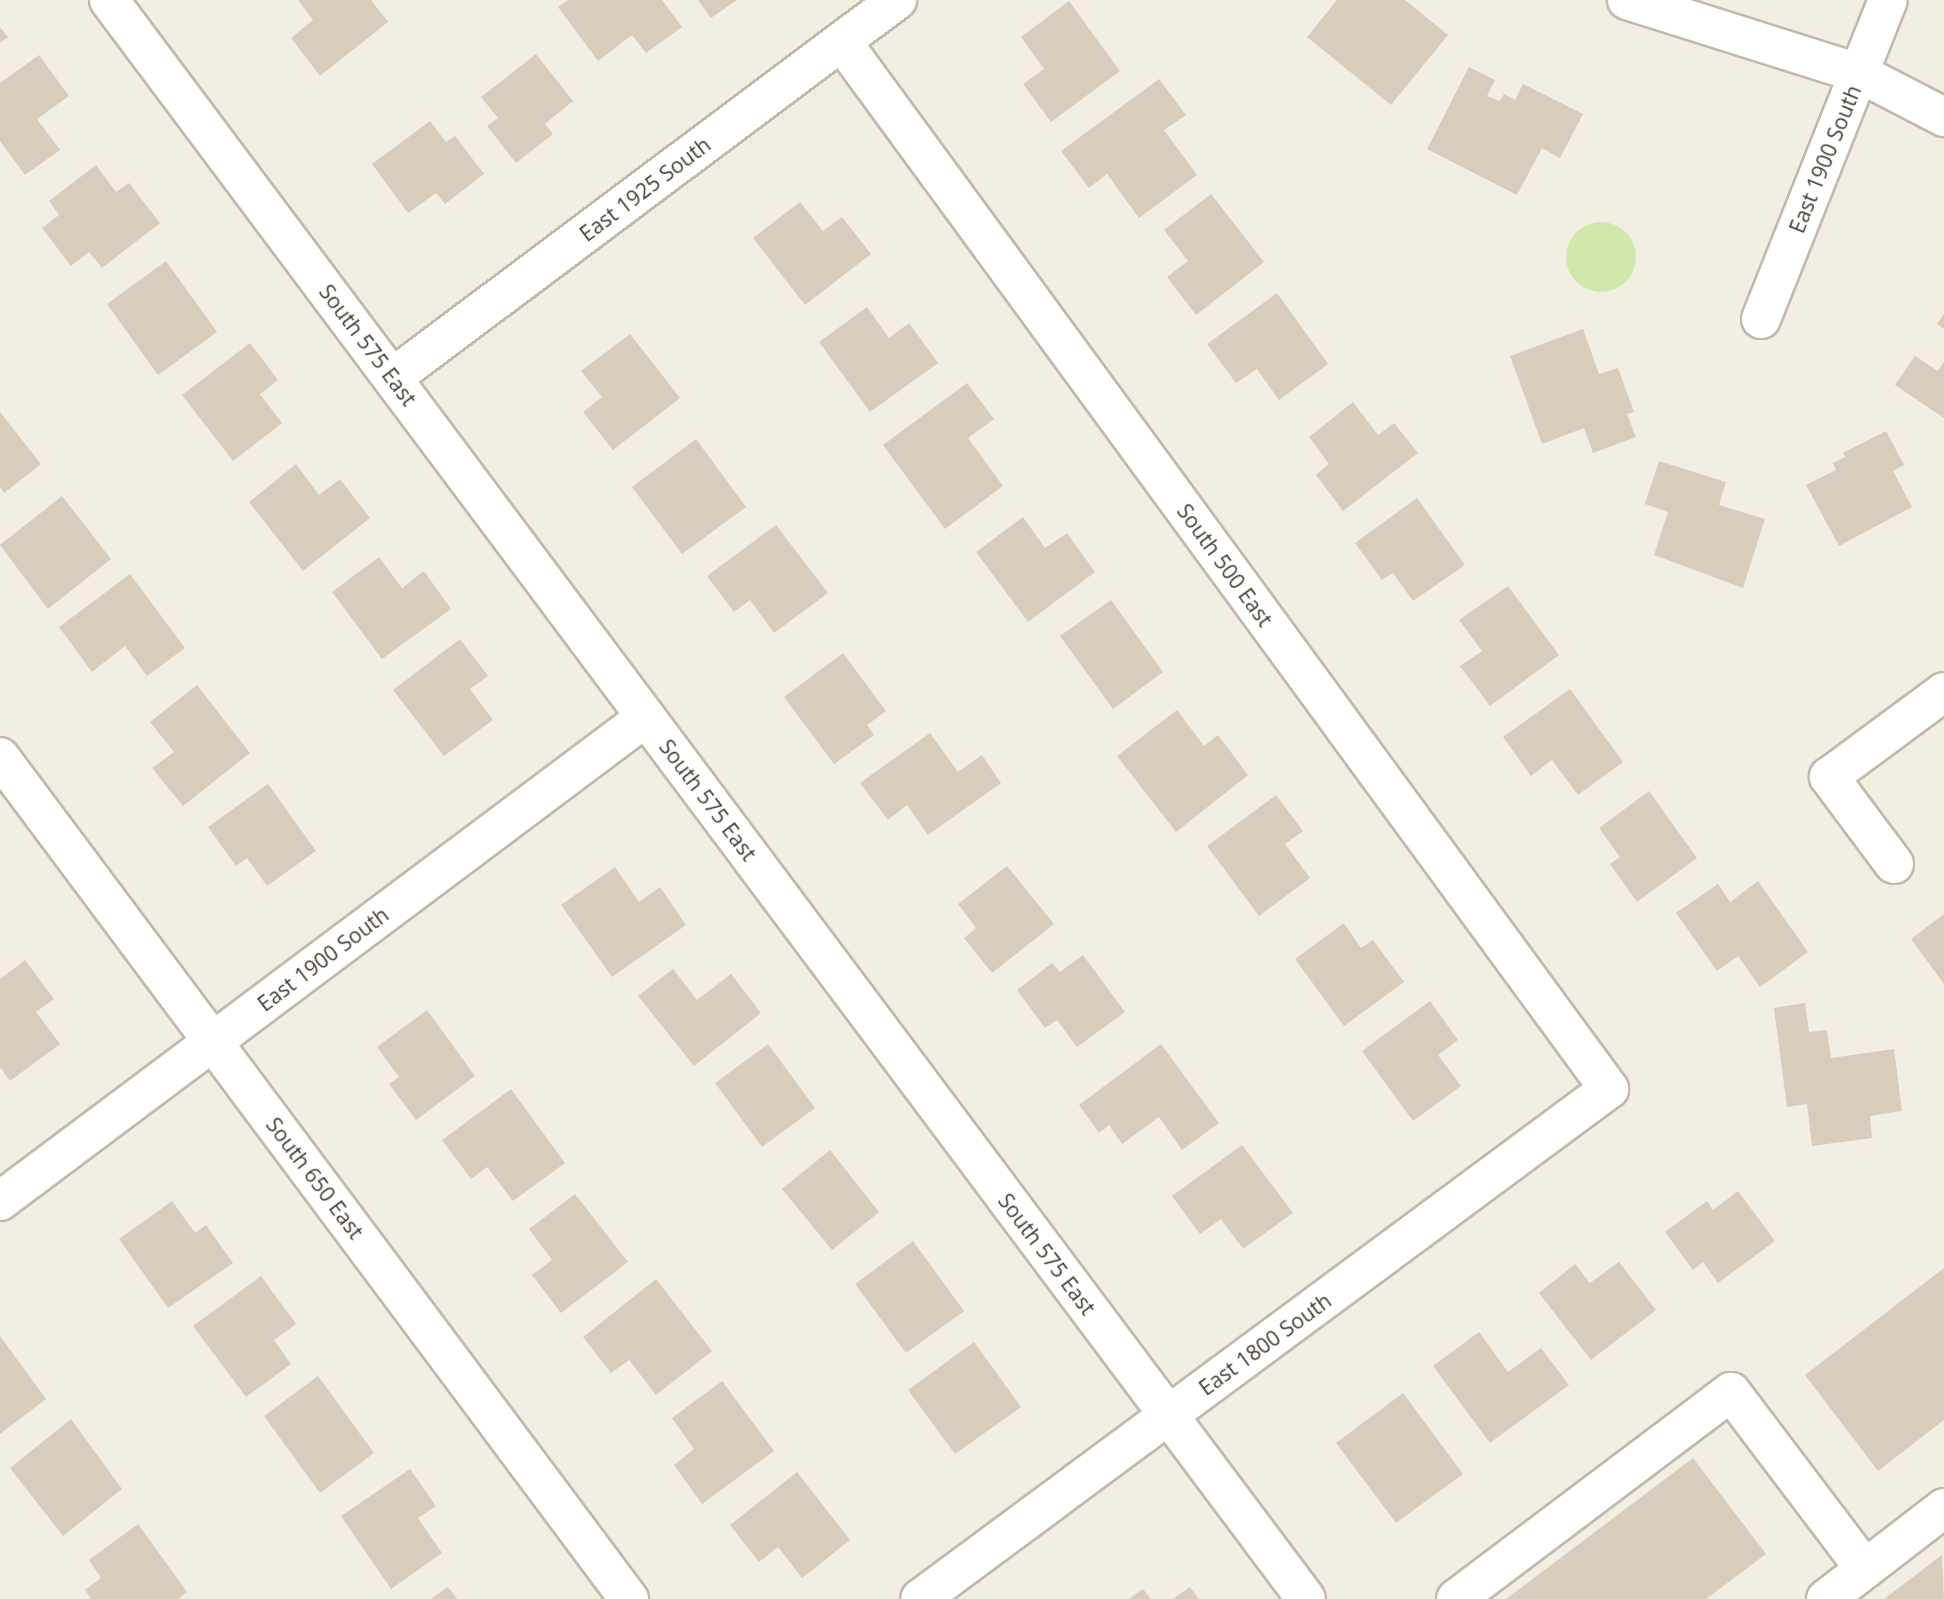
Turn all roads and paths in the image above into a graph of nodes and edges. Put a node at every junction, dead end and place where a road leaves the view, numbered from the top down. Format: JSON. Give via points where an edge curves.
{"nodes":[{"id":1,"x":109,"y":0,"type":"edge"},
{"id":2,"x":897,"y":0,"type":"edge"},
{"id":3,"x":1627,"y":0,"type":"edge"},
{"id":4,"x":1888,"y":0,"type":"edge"},
{"id":5,"x":842,"y":41,"type":"junction"},
{"id":6,"x":1859,"y":73,"type":"junction"},
{"id":7,"x":1944,"y":117,"type":"edge"},
{"id":8,"x":1761,"y":318,"type":"dead end"},
{"id":9,"x":392,"y":378,"type":"junction"},
{"id":10,"x":1944,"y":692,"type":"edge"},
{"id":11,"x":646,"y":717,"type":"junction"},
{"id":12,"x":0,"y":757,"type":"edge"},
{"id":13,"x":1894,"y":864,"type":"dead end"},
{"id":14,"x":213,"y":1042,"type":"junction"},
{"id":15,"x":1609,"y":1089,"type":"joint"},
{"id":16,"x":0,"y":1202,"type":"edge"},
{"id":17,"x":1168,"y":1415,"type":"junction"},
{"id":18,"x":1944,"y":1508,"type":"edge"},
{"id":19,"x":1865,"y":1569,"type":"junction"},
{"id":20,"x":629,"y":1599,"type":"edge"},
{"id":21,"x":920,"y":1599,"type":"edge"},
{"id":22,"x":1306,"y":1599,"type":"edge"},
{"id":23,"x":1456,"y":1599,"type":"edge"},
{"id":24,"x":1826,"y":1599,"type":"edge"}],
"edges":[{"from":1,"to":9,"type":"street","name":"South 575 East"},
{"from":2,"to":5,"type":"street","name":"East 1925 South"},
{"from":3,"to":6,"type":"street"},
{"from":4,"to":6,"type":"street","name":"East 1900 South"},
{"from":5,"to":9,"type":"street","name":"East 1925 South"},
{"from":5,"to":15,"type":"street","name":"South 500 East"},
{"from":6,"to":7,"type":"street"},
{"from":6,"to":8,"type":"street","name":"East 1900 South"},
{"from":9,"to":11,"type":"street","name":"South 575 East"},
{"from":10,"to":13,"type":"street","via":[[1829,777]]},
{"from":11,"to":14,"type":"street","name":"East 1900 South"},
{"from":11,"to":17,"type":"street","name":"South 575 East"},
{"from":12,"to":14,"type":"street","name":"South 650 East"},
{"from":14,"to":16,"type":"street","name":"East 1900 South"},
{"from":14,"to":20,"type":"street","name":"South 650 East"},
{"from":15,"to":17,"type":"street","name":"East 1800 South"},
{"from":17,"to":21,"type":"street","name":"East 1800 South"},
{"from":17,"to":22,"type":"street","name":"South 575 East"},
{"from":18,"to":19,"type":"street"},
{"from":19,"to":23,"type":"street","via":[[1731,1392]]},
{"from":19,"to":24,"type":"street"}]}
